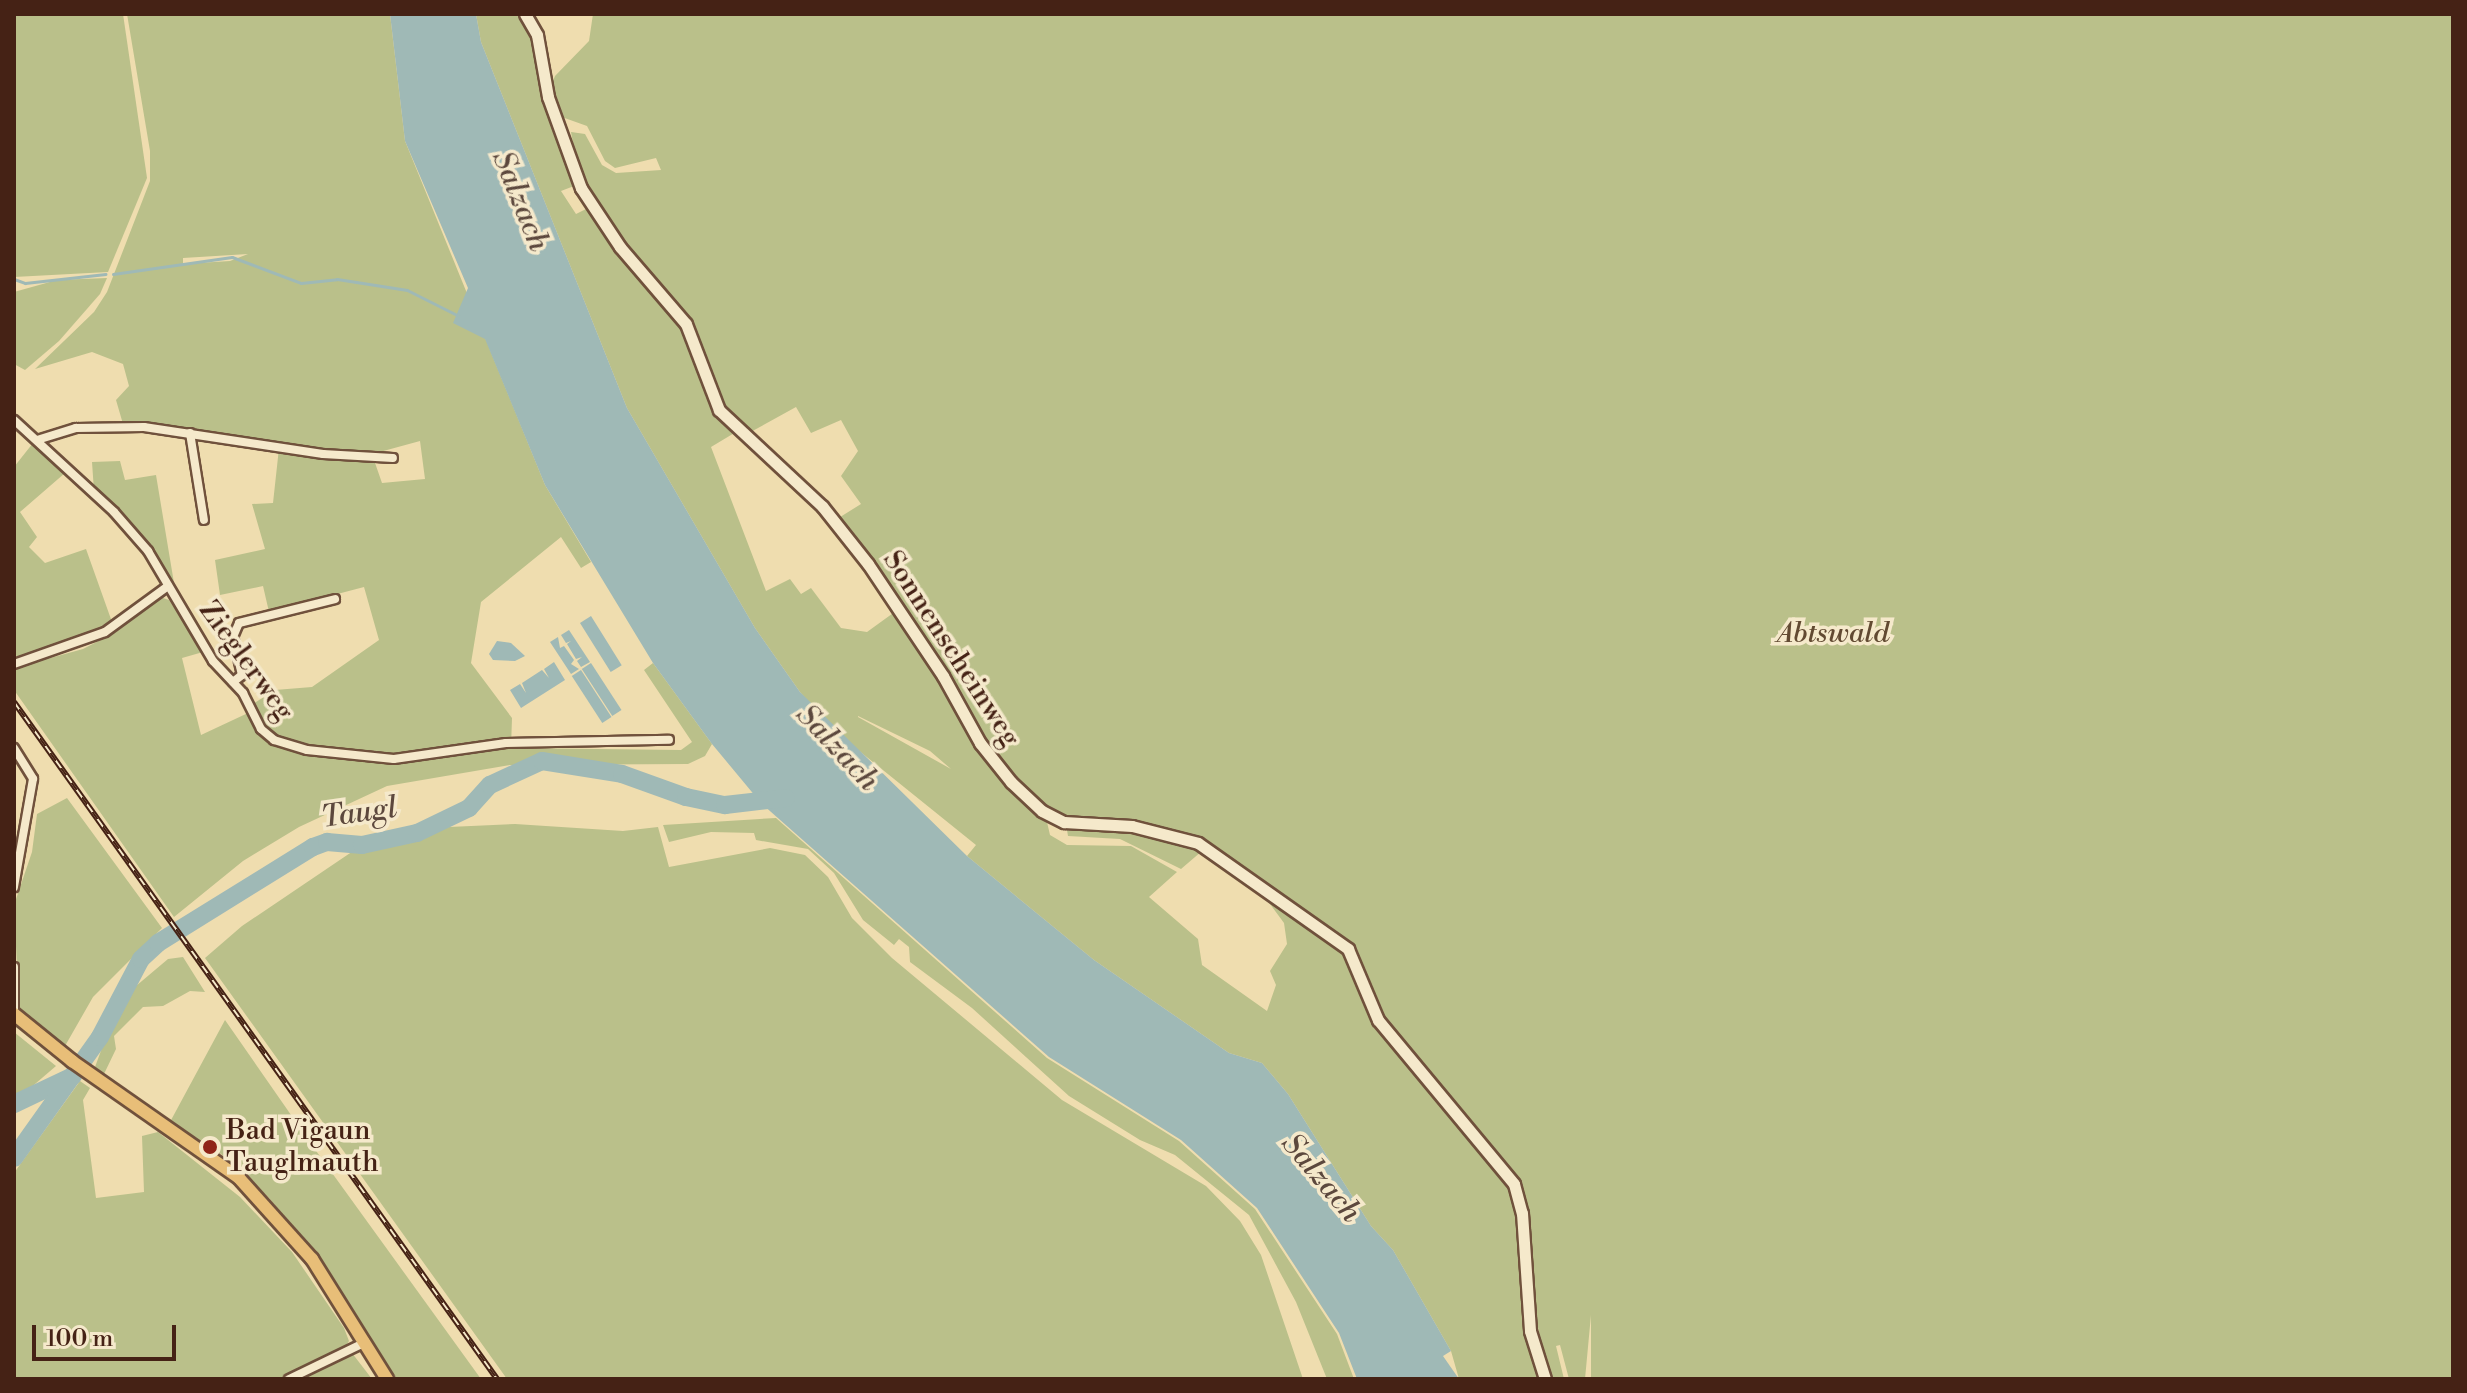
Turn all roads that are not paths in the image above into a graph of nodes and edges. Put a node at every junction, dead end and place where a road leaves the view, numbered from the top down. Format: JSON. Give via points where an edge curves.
{"nodes":[{"id":1,"x":525,"y":14,"type":"edge"},
{"id":2,"x":14,"y":420,"type":"edge"},
{"id":3,"x":190,"y":433,"type":"junction"},
{"id":4,"x":37,"y":440,"type":"junction"},
{"id":5,"x":393,"y":458,"type":"dead end"},
{"id":6,"x":204,"y":520,"type":"dead end"},
{"id":7,"x":168,"y":586,"type":"junction"},
{"id":8,"x":335,"y":599,"type":"dead end"},
{"id":9,"x":14,"y":664,"type":"edge"},
{"id":10,"x":233,"y":682,"type":"junction"},
{"id":11,"x":669,"y":740,"type":"dead end"},
{"id":12,"x":14,"y":748,"type":"edge"},
{"id":13,"x":14,"y":887,"type":"edge"},
{"id":14,"x":14,"y":967,"type":"edge"},
{"id":15,"x":14,"y":1014,"type":"edge"},
{"id":16,"x":366,"y":1342,"type":"junction"},
{"id":17,"x":289,"y":1379,"type":"edge"},
{"id":18,"x":387,"y":1379,"type":"edge"},
{"id":19,"x":1545,"y":1379,"type":"edge"}],
"edges":[{"from":1,"to":19,"type":"street","name":"Sonnenscheinweg","via":[[537,35],[544,82],[581,188],[620,247],[686,324],[719,410],[822,506],[868,564],[938,668],[980,743],[1011,782],[1042,811],[1064,822],[1142,828],[1198,843],[1348,949],[1378,1020],[1514,1184],[1522,1213],[1530,1331]]},
{"from":2,"to":4,"type":"street","name":"Zieglerweg"},
{"from":3,"to":4,"type":"street","via":[[95,427],[55,431]]},
{"from":3,"to":5,"type":"street","via":[[323,454]]},
{"from":3,"to":6,"type":"street"},
{"from":4,"to":7,"type":"street","name":"Zieglerweg","via":[[129,528]]},
{"from":7,"to":9,"type":"street","via":[[105,632]]},
{"from":7,"to":10,"type":"street","name":"Zieglerweg","via":[[213,661]]},
{"from":8,"to":10,"type":"street","via":[[239,623],[233,637],[242,675]]},
{"from":10,"to":11,"type":"street","name":"Zieglerweg","via":[[263,732],[290,746],[317,751],[394,759],[506,743]]},
{"from":12,"to":13,"type":"street","via":[[33,779]]},
{"from":14,"to":15,"type":"street"},
{"from":15,"to":16,"type":"main road","via":[[239,1178],[312,1259]]},
{"from":16,"to":17,"type":"street"},
{"from":16,"to":18,"type":"main road"}]}
